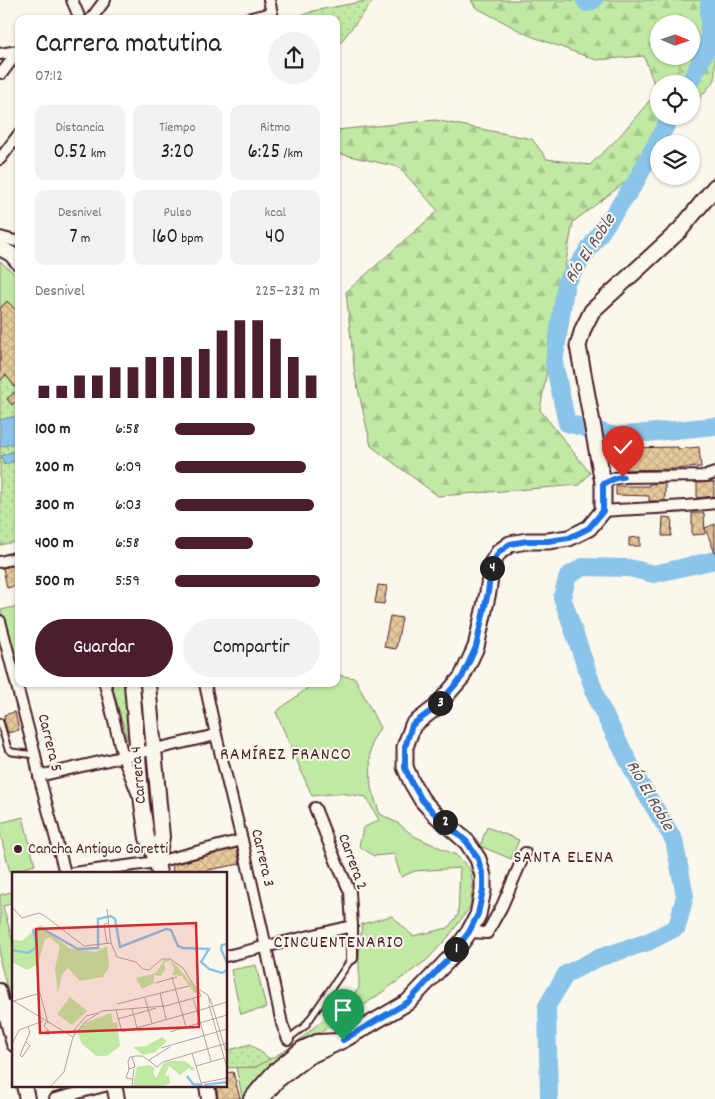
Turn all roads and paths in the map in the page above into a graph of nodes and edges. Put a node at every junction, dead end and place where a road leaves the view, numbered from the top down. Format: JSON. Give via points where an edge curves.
{"nodes":[{"id":1,"x":72,"y":0,"type":"edge"},
{"id":2,"x":105,"y":0,"type":"edge"},
{"id":3,"x":269,"y":0,"type":"edge"},
{"id":4,"x":78,"y":15,"type":"edge"},
{"id":5,"x":94,"y":15,"type":"edge"},
{"id":6,"x":264,"y":15,"type":"edge"},
{"id":7,"x":15,"y":52,"type":"edge"},
{"id":8,"x":0,"y":54,"type":"edge"},
{"id":9,"x":15,"y":55,"type":"edge"},
{"id":10,"x":0,"y":72,"type":"edge"},
{"id":11,"x":15,"y":139,"type":"edge"},
{"id":12,"x":0,"y":159,"type":"edge"},
{"id":13,"x":715,"y":187,"type":"edge"},
{"id":14,"x":0,"y":237,"type":"edge"},
{"id":15,"x":15,"y":241,"type":"edge"},
{"id":16,"x":0,"y":248,"type":"edge"},
{"id":17,"x":15,"y":258,"type":"edge"},
{"id":18,"x":715,"y":473,"type":"edge"},
{"id":19,"x":603,"y":484,"type":"junction"},
{"id":20,"x":715,"y":504,"type":"edge"},
{"id":21,"x":603,"y":511,"type":"junction"},
{"id":22,"x":15,"y":558,"type":"edge"},
{"id":23,"x":0,"y":562,"type":"edge"},
{"id":24,"x":0,"y":621,"type":"edge"},
{"id":25,"x":15,"y":667,"type":"edge"},
{"id":26,"x":20,"y":687,"type":"edge"},
{"id":27,"x":106,"y":687,"type":"edge"},
{"id":28,"x":132,"y":687,"type":"edge"},
{"id":29,"x":148,"y":687,"type":"edge"},
{"id":30,"x":206,"y":687,"type":"edge"},
{"id":31,"x":0,"y":722,"type":"edge"},
{"id":32,"x":216,"y":735,"type":"junction"},
{"id":33,"x":154,"y":749,"type":"junction"},
{"id":34,"x":137,"y":754,"type":"junction"},
{"id":35,"x":35,"y":755,"type":"junction"},
{"id":36,"x":123,"y":757,"type":"junction"},
{"id":37,"x":39,"y":776,"type":"junction"},
{"id":38,"x":142,"y":804,"type":"junction"},
{"id":39,"x":315,"y":808,"type":"dead end"},
{"id":40,"x":242,"y":840,"type":"junction"},
{"id":41,"x":525,"y":854,"type":"dead end"},
{"id":42,"x":158,"y":867,"type":"edge"},
{"id":43,"x":65,"y":872,"type":"edge"},
{"id":44,"x":87,"y":872,"type":"edge"},
{"id":45,"x":352,"y":926,"type":"junction"},
{"id":46,"x":469,"y":932,"type":"junction"},
{"id":47,"x":266,"y":947,"type":"junction"},
{"id":48,"x":228,"y":956,"type":"edge"},
{"id":49,"x":352,"y":958,"type":"joint"},
{"id":50,"x":0,"y":989,"type":"edge"},
{"id":51,"x":10,"y":1009,"type":"edge"},
{"id":52,"x":12,"y":1026,"type":"edge"},
{"id":53,"x":288,"y":1039,"type":"joint"},
{"id":54,"x":343,"y":1040,"type":"junction"},
{"id":55,"x":24,"y":1086,"type":"edge"},
{"id":56,"x":104,"y":1086,"type":"edge"},
{"id":57,"x":114,"y":1086,"type":"edge"},
{"id":58,"x":207,"y":1086,"type":"edge"},
{"id":59,"x":27,"y":1099,"type":"edge"},
{"id":60,"x":54,"y":1099,"type":"edge"},
{"id":61,"x":117,"y":1099,"type":"edge"},
{"id":62,"x":209,"y":1099,"type":"edge"},
{"id":63,"x":251,"y":1099,"type":"edge"},
{"id":64,"x":261,"y":1099,"type":"edge"}],
"edges":[{"from":1,"to":4,"type":"street"},
{"from":2,"to":5,"type":"street"},
{"from":3,"to":6,"type":"street","via":[[272,13]]},
{"from":7,"to":8,"type":"street"},
{"from":9,"to":10,"type":"street"},
{"from":11,"to":12,"type":"street"},
{"from":13,"to":19,"type":"main road","via":[[680,230],[592,311],[583,329],[578,346]]},
{"from":14,"to":15,"type":"street"},
{"from":16,"to":17,"type":"main road"},
{"from":18,"to":19,"type":"street","via":[[706,476],[623,477]]},
{"from":19,"to":21,"type":"main road"},
{"from":20,"to":21,"type":"street"},
{"from":21,"to":46,"type":"main road","via":[[589,528],[569,538],[510,544],[499,552],[492,563],[476,647],[462,677],[435,708],[412,725],[405,747],[405,768],[412,783],[434,813],[467,842],[478,859],[483,876],[478,914]]},
{"from":22,"to":23,"type":"street"},
{"from":24,"to":25,"type":"street","name":"Carrera 5"},
{"from":26,"to":35,"type":"street","name":"Carrera 5"},
{"from":27,"to":36,"type":"street","name":"Carrera 4"},
{"from":28,"to":34,"type":"main road","name":"Carrera 4"},
{"from":29,"to":33,"type":"main road","name":"Carrera 4"},
{"from":30,"to":32,"type":"street","name":"Carrera 3"},
{"from":31,"to":35,"type":"lane","via":[[9,751]]},
{"from":32,"to":33,"type":"street"},
{"from":32,"to":40,"type":"street","name":"Carrera 3"},
{"from":33,"to":34,"type":"street"},
{"from":33,"to":42,"type":"main road","name":"Carrera 4","via":[[162,837]]},
{"from":34,"to":36,"type":"street"},
{"from":34,"to":38,"type":"main road","name":"Carrera 4"},
{"from":35,"to":37,"type":"street","name":"Carrera 5"},
{"from":36,"to":37,"type":"street"},
{"from":36,"to":38,"type":"street","name":"Carrera 4"},
{"from":37,"to":43,"type":"street","name":"Carrera 5"},
{"from":38,"to":42,"type":"main road","name":"Carrera 4","via":[[147,838]]},
{"from":39,"to":45,"type":"street","name":"Carrera 2","via":[[350,892]]},
{"from":40,"to":42,"type":"street"},
{"from":40,"to":47,"type":"street","name":"Carrera 3"},
{"from":41,"to":46,"type":"street","via":[[487,933]]},
{"from":42,"to":44,"type":"street"},
{"from":45,"to":47,"type":"street"},
{"from":45,"to":49,"type":"street","name":"Carrera 2"},
{"from":46,"to":54,"type":"main road","via":[[408,1002]]},
{"from":47,"to":48,"type":"street"},
{"from":47,"to":53,"type":"street","name":"Carrera 3"},
{"from":49,"to":53,"type":"lane","via":[[306,1026]]},
{"from":50,"to":51,"type":"street"},
{"from":51,"to":52,"type":"main road"},
{"from":54,"to":63,"type":"main road","via":[[316,1042],[302,1049],[276,1070]]},
{"from":54,"to":64,"type":"main road","via":[[306,1057],[277,1080]]},
{"from":55,"to":59,"type":"main road"},
{"from":56,"to":60,"type":"street"},
{"from":57,"to":61,"type":"main road"},
{"from":58,"to":62,"type":"main road"}]}
